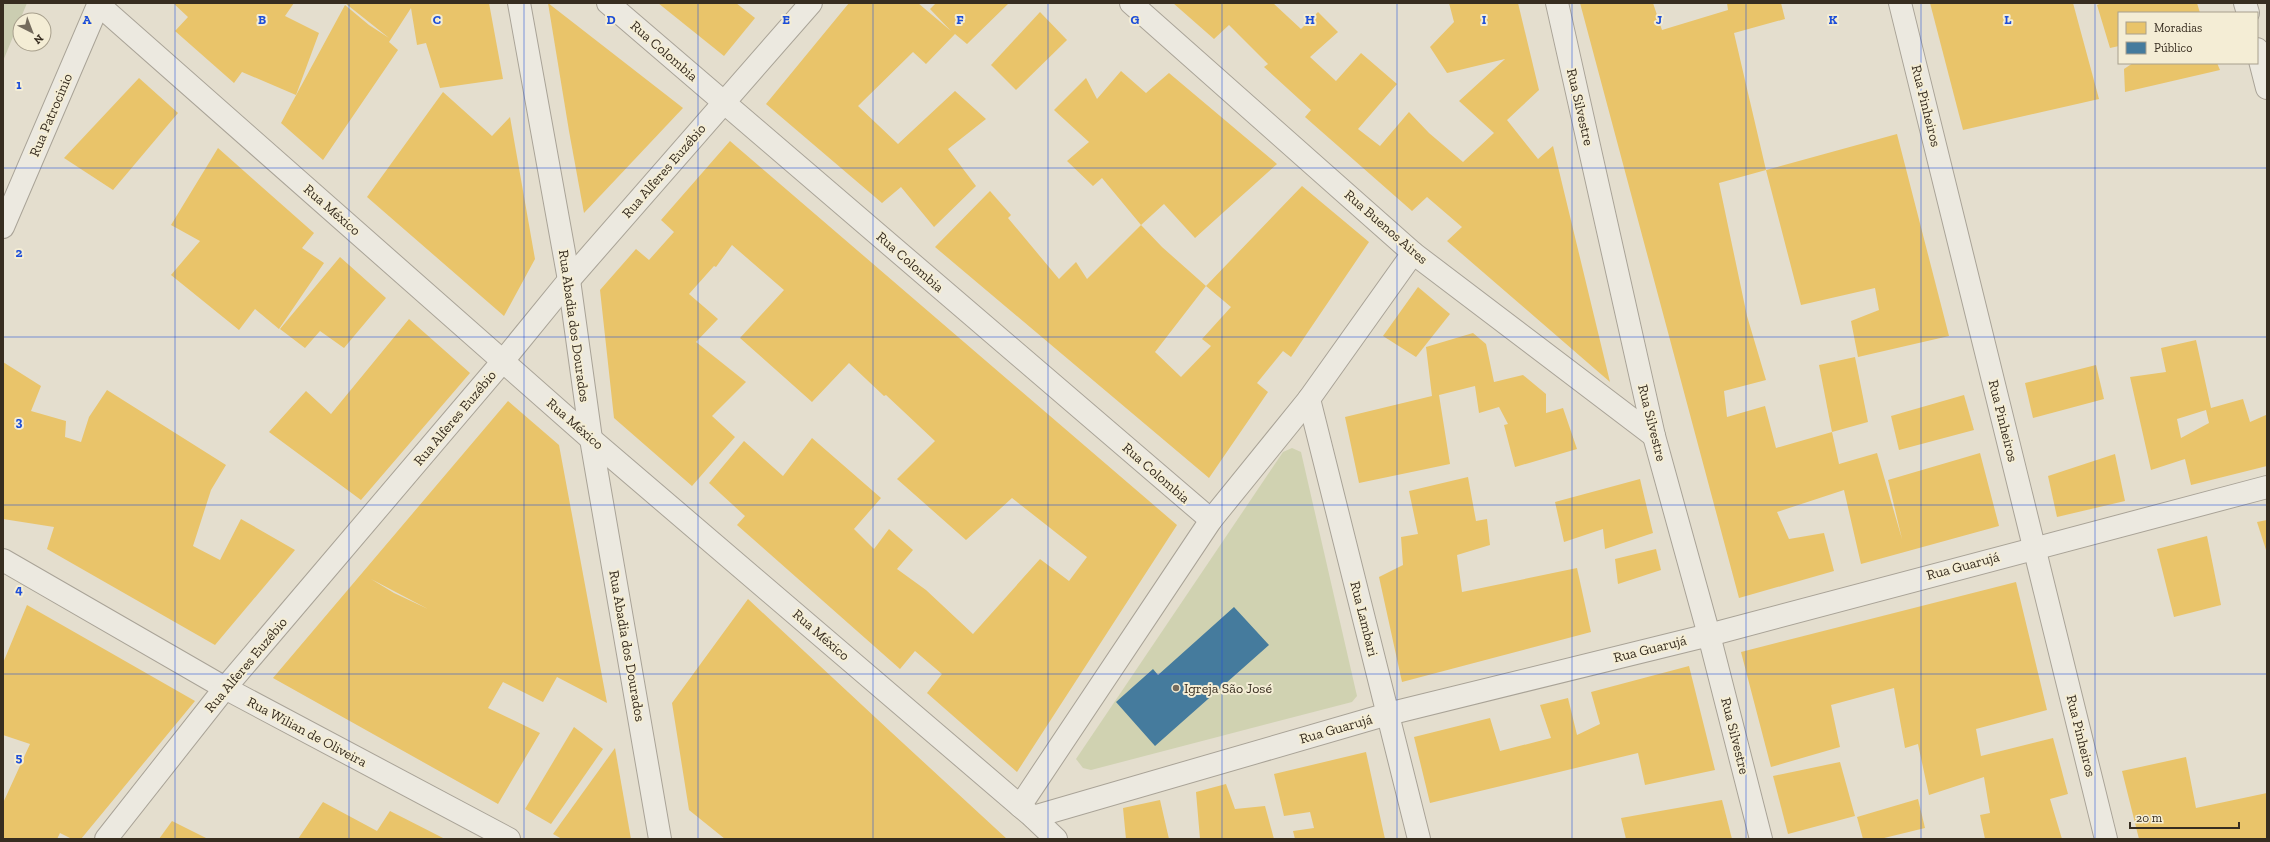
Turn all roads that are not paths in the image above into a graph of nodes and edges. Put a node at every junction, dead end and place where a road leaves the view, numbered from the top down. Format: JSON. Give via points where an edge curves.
{"nodes":[{"id":1,"x":98,"y":3,"type":"edge"},
{"id":2,"x":519,"y":3,"type":"edge"},
{"id":3,"x":608,"y":3,"type":"edge"},
{"id":4,"x":811,"y":3,"type":"edge"},
{"id":5,"x":1131,"y":3,"type":"edge"},
{"id":6,"x":1557,"y":3,"type":"edge"},
{"id":7,"x":1900,"y":3,"type":"edge"},
{"id":8,"x":2258,"y":53,"type":"edge"},
{"id":9,"x":2267,"y":88,"type":"edge"},
{"id":10,"x":724,"y":102,"type":"junction"},
{"id":11,"x":3,"y":227,"type":"edge"},
{"id":12,"x":1413,"y":252,"type":"junction"},
{"id":13,"x":568,"y":280,"type":"junction"},
{"id":14,"x":503,"y":361,"type":"junction"},
{"id":15,"x":1309,"y":399,"type":"junction"},
{"id":16,"x":1654,"y":436,"type":"junction"},
{"id":17,"x":591,"y":439,"type":"junction"},
{"id":18,"x":2267,"y":487,"type":"edge"},
{"id":19,"x":1212,"y":520,"type":"junction"},
{"id":20,"x":2034,"y":547,"type":"junction"},
{"id":21,"x":3,"y":560,"type":"edge"},
{"id":22,"x":1709,"y":634,"type":"junction"},
{"id":23,"x":225,"y":688,"type":"junction"},
{"id":24,"x":1388,"y":714,"type":"junction"},
{"id":25,"x":1027,"y":812,"type":"junction"},
{"id":26,"x":106,"y":839,"type":"edge"},
{"id":27,"x":510,"y":839,"type":"edge"},
{"id":28,"x":660,"y":839,"type":"edge"},
{"id":29,"x":1056,"y":839,"type":"edge"},
{"id":30,"x":1420,"y":839,"type":"edge"},
{"id":31,"x":1761,"y":839,"type":"edge"},
{"id":32,"x":2106,"y":839,"type":"edge"}],
"edges":[{"from":1,"to":11,"type":"street","name":"Rua Patrocinio"},
{"from":1,"to":14,"type":"street","name":"Rua México"},
{"from":2,"to":13,"type":"street","name":"Rua Abadia dos Dourados"},
{"from":3,"to":10,"type":"street","name":"Rua Colombia"},
{"from":4,"to":10,"type":"street","name":"Rua Alferes Euzébio"},
{"from":5,"to":12,"type":"street","name":"Rua Buenos Aires"},
{"from":6,"to":16,"type":"street","name":"Rua Silvestre"},
{"from":7,"to":20,"type":"street","name":"Rua Pinheiros"},
{"from":8,"to":9,"type":"street"},
{"from":10,"to":13,"type":"street","name":"Rua Alferes Euzébio"},
{"from":10,"to":19,"type":"street","name":"Rua Colombia"},
{"from":12,"to":15,"type":"street"},
{"from":12,"to":16,"type":"street","name":"Rua Buenos Aires"},
{"from":13,"to":14,"type":"street","name":"Rua Alferes Euzébio"},
{"from":13,"to":17,"type":"street","name":"Rua Abadia dos Dourados"},
{"from":14,"to":17,"type":"street","name":"Rua México"},
{"from":14,"to":23,"type":"street","name":"Rua Alferes Euzébio"},
{"from":15,"to":19,"type":"street"},
{"from":15,"to":24,"type":"street","name":"Rua Lambari"},
{"from":16,"to":22,"type":"street","name":"Rua Silvestre"},
{"from":17,"to":25,"type":"street","name":"Rua México"},
{"from":17,"to":28,"type":"street","name":"Rua Abadia dos Dourados"},
{"from":18,"to":20,"type":"street","name":"Rua Guarujá"},
{"from":19,"to":25,"type":"street"},
{"from":20,"to":22,"type":"street","name":"Rua Guarujá"},
{"from":20,"to":32,"type":"street","name":"Rua Pinheiros"},
{"from":21,"to":23,"type":"street","name":"Rua Wilian de Oliveira"},
{"from":22,"to":24,"type":"street","name":"Rua Guarujá"},
{"from":22,"to":31,"type":"street","name":"Rua Silvestre"},
{"from":23,"to":26,"type":"street","name":"Rua Alferes Euzébio"},
{"from":23,"to":27,"type":"street","name":"Rua Wilian de Oliveira"},
{"from":24,"to":25,"type":"street","name":"Rua Guarujá"},
{"from":24,"to":30,"type":"street","name":"Rua Lambari"},
{"from":25,"to":29,"type":"street","name":"Rua México"}]}
